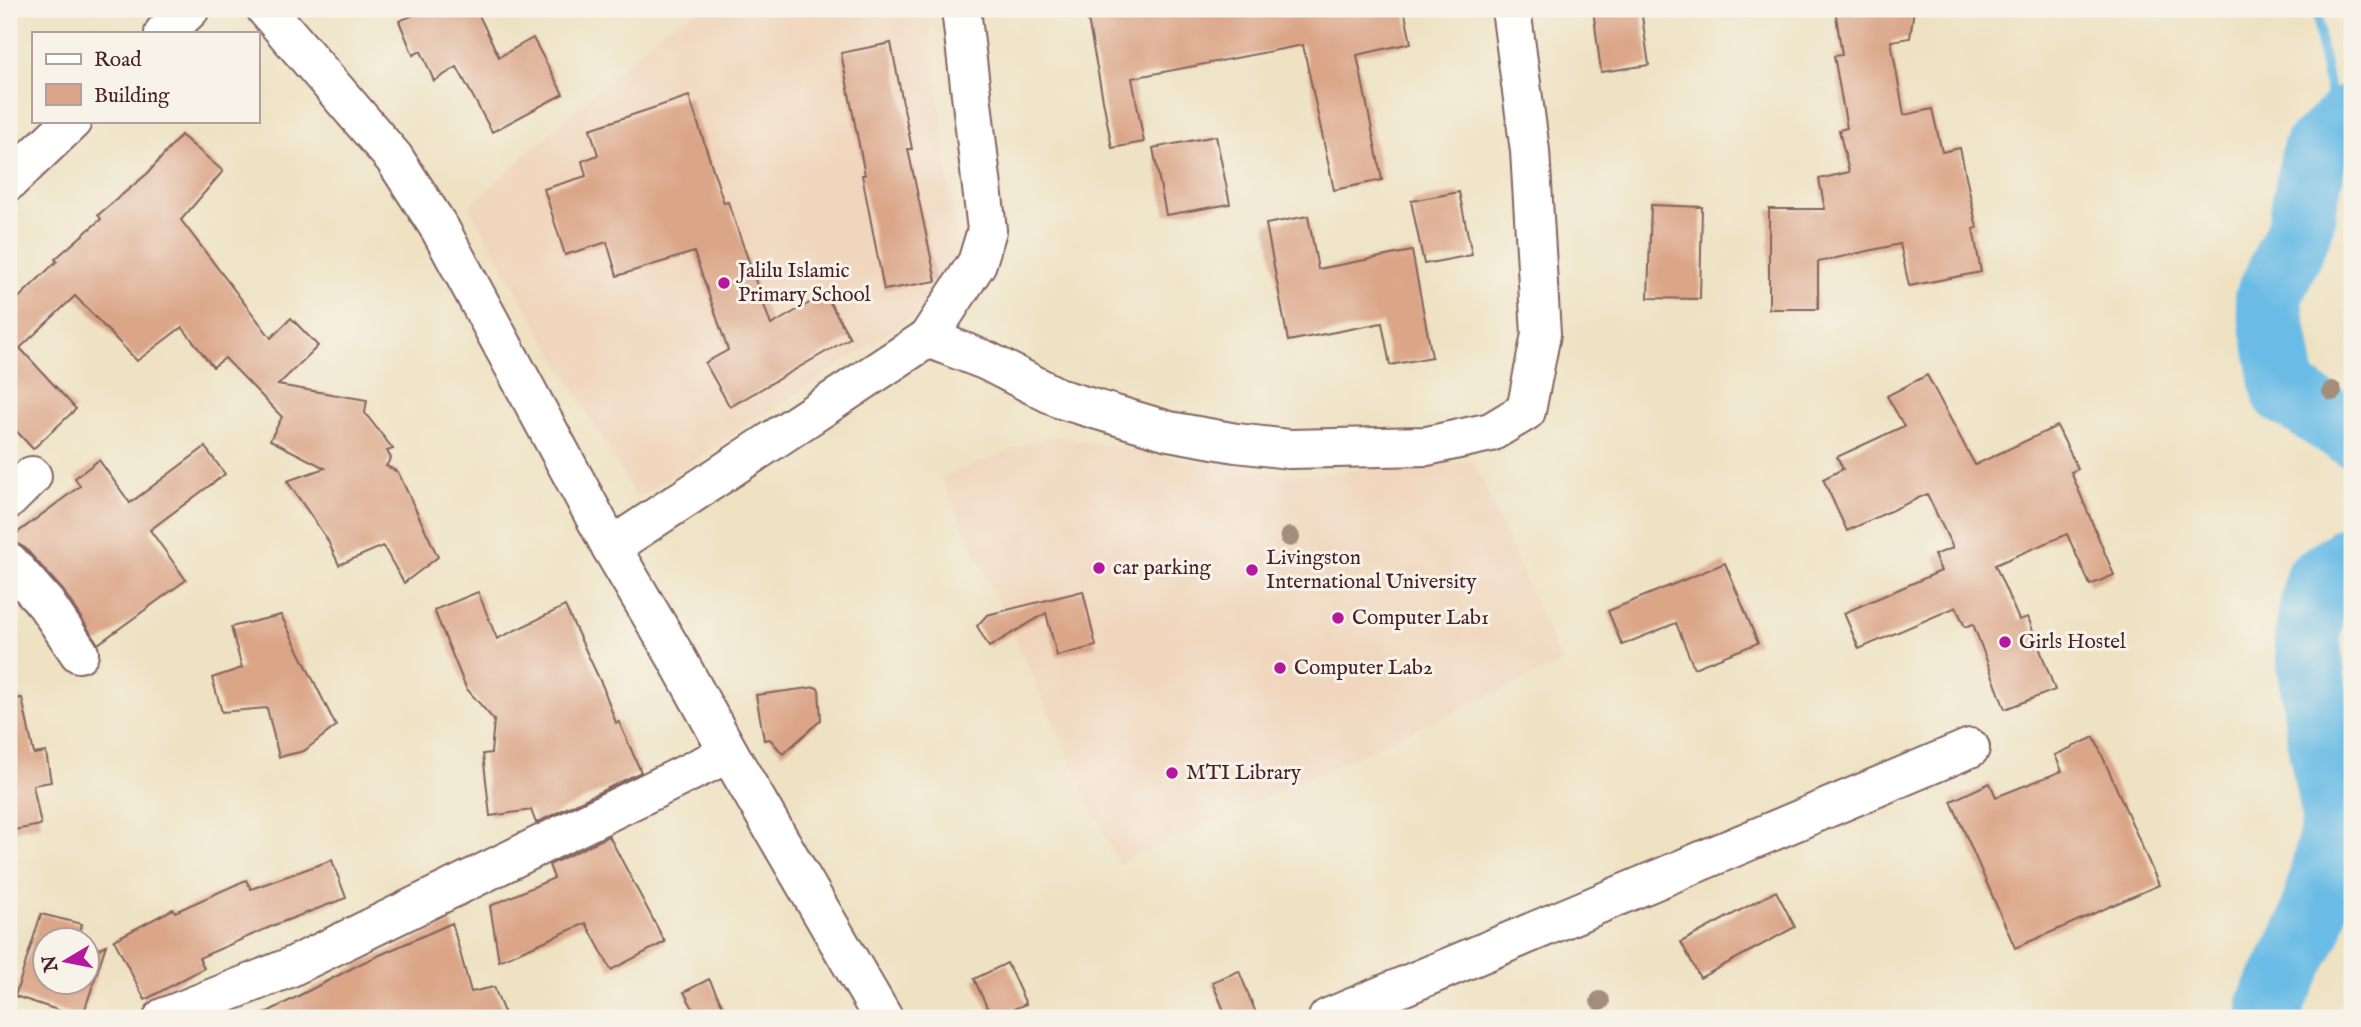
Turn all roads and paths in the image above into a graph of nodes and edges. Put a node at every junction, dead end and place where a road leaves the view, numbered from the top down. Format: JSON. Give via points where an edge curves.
{"nodes":[{"id":1,"x":190,"y":9,"type":"edge"},
{"id":2,"x":266,"y":9,"type":"edge"},
{"id":3,"x":961,"y":9,"type":"edge"},
{"id":4,"x":1511,"y":9,"type":"edge"},
{"id":5,"x":165,"y":32,"type":"edge"},
{"id":6,"x":71,"y":122,"type":"edge"},
{"id":7,"x":9,"y":181,"type":"edge"},
{"id":8,"x":928,"y":338,"type":"junction"},
{"id":9,"x":611,"y":547,"type":"junction"},
{"id":10,"x":9,"y":562,"type":"edge"},
{"id":11,"x":79,"y":653,"type":"dead end"},
{"id":12,"x":1970,"y":748,"type":"dead end"},
{"id":13,"x":729,"y":753,"type":"junction"},
{"id":14,"x":163,"y":1018,"type":"edge"},
{"id":15,"x":883,"y":1018,"type":"edge"},
{"id":16,"x":1328,"y":1018,"type":"edge"}],
"edges":[{"from":1,"to":5,"type":"street"},
{"from":2,"to":9,"type":"street","via":[[394,158],[433,219]]},
{"from":3,"to":8,"type":"street","via":[[988,230],[977,264]]},
{"from":4,"to":8,"type":"street","via":[[1530,151],[1541,334],[1526,411],[1491,432],[1427,446],[1289,449],[1236,443],[1169,431],[1061,399],[987,361]]},
{"from":6,"to":7,"type":"street"},
{"from":8,"to":9,"type":"street"},
{"from":9,"to":13,"type":"street"},
{"from":10,"to":11,"type":"street","via":[[46,604]]},
{"from":12,"to":16,"type":"street"},
{"from":13,"to":14,"type":"street","via":[[291,967]]},
{"from":13,"to":15,"type":"street"}]}
